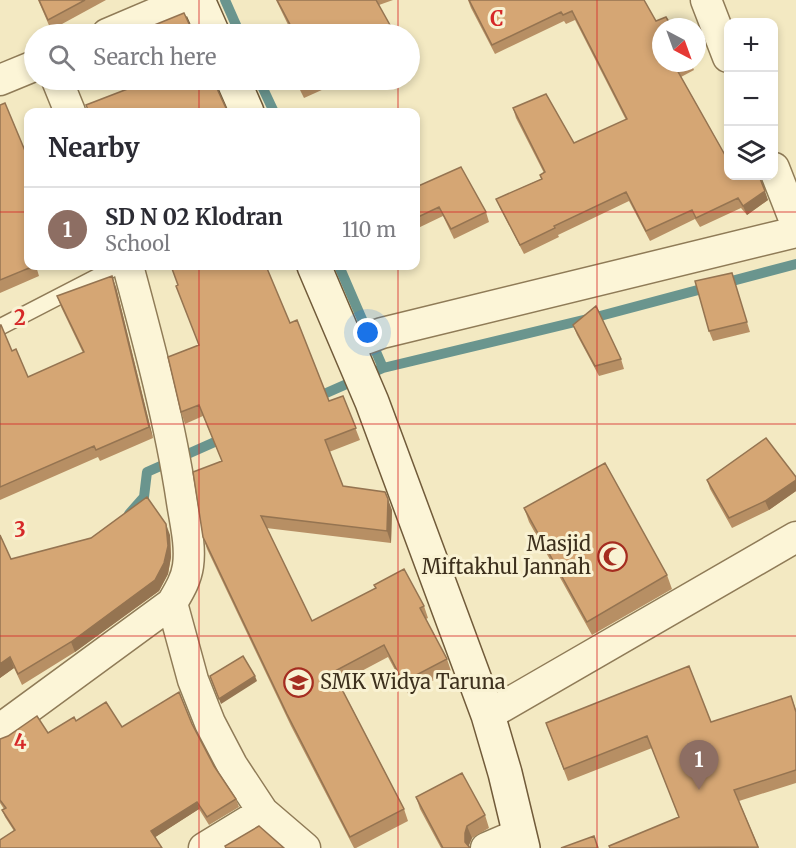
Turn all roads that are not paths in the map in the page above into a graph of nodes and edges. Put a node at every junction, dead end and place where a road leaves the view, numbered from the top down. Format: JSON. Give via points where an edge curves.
{"nodes":[{"id":1,"x":187,"y":0,"type":"edge"},
{"id":2,"x":198,"y":0,"type":"edge"},
{"id":3,"x":706,"y":0,"type":"edge"},
{"id":4,"x":131,"y":24,"type":"edge"},
{"id":5,"x":209,"y":24,"type":"edge"},
{"id":6,"x":724,"y":45,"type":"edge"},
{"id":7,"x":24,"y":70,"type":"edge"},
{"id":8,"x":0,"y":80,"type":"edge"},
{"id":9,"x":61,"y":90,"type":"edge"},
{"id":10,"x":237,"y":90,"type":"edge"},
{"id":11,"x":68,"y":108,"type":"edge"},
{"id":12,"x":245,"y":108,"type":"edge"},
{"id":13,"x":778,"y":178,"type":"edge"},
{"id":14,"x":796,"y":224,"type":"edge"},
{"id":15,"x":796,"y":232,"type":"edge"},
{"id":16,"x":110,"y":270,"type":"edge"},
{"id":17,"x":129,"y":270,"type":"edge"},
{"id":18,"x":316,"y":270,"type":"edge"},
{"id":19,"x":0,"y":327,"type":"edge"},
{"id":20,"x":362,"y":343,"type":"junction"},
{"id":21,"x":796,"y":537,"type":"edge"},
{"id":22,"x":172,"y":603,"type":"junction"},
{"id":23,"x":488,"y":715,"type":"junction"},
{"id":24,"x":0,"y":729,"type":"edge"},
{"id":25,"x":263,"y":812,"type":"junction"},
{"id":26,"x":521,"y":841,"type":"edge"},
{"id":27,"x":204,"y":848,"type":"edge"},
{"id":28,"x":305,"y":848,"type":"edge"},
{"id":29,"x":486,"y":848,"type":"edge"}],
"edges":[{"from":1,"to":4,"type":"street"},
{"from":2,"to":5,"type":"main road"},
{"from":3,"to":6,"type":"street"},
{"from":7,"to":8,"type":"street"},
{"from":9,"to":11,"type":"street"},
{"from":10,"to":12,"type":"main road"},
{"from":13,"to":14,"type":"street"},
{"from":15,"to":20,"type":"street"},
{"from":16,"to":19,"type":"lane"},
{"from":17,"to":22,"type":"street","via":[[154,361],[189,548],[181,589]]},
{"from":18,"to":20,"type":"main road"},
{"from":20,"to":23,"type":"main road","via":[[372,402]]},
{"from":21,"to":23,"type":"street"},
{"from":22,"to":24,"type":"street"},
{"from":22,"to":25,"type":"street","via":[[210,723]]},
{"from":23,"to":26,"type":"main road"},
{"from":25,"to":27,"type":"street"},
{"from":25,"to":28,"type":"street"},
{"from":26,"to":29,"type":"street"}]}
